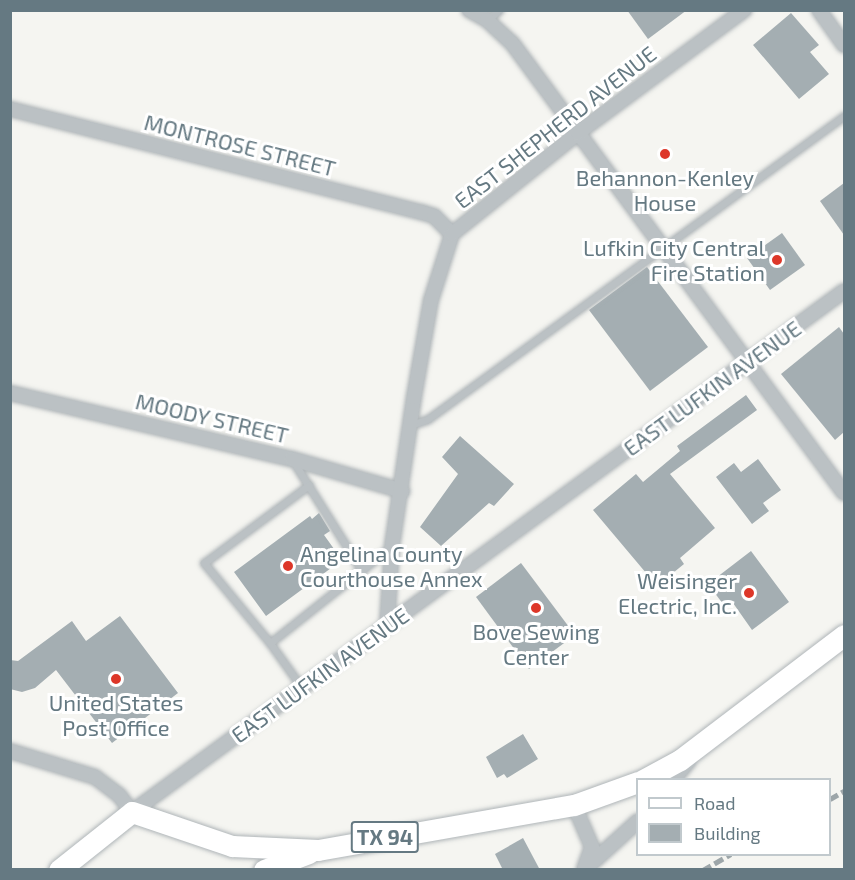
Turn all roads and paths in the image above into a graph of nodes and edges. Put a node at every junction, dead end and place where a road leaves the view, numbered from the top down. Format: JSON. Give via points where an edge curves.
{"nodes":[{"id":1,"x":469,"y":10,"type":"edge"},
{"id":2,"x":498,"y":10,"type":"edge"},
{"id":3,"x":744,"y":10,"type":"edge"},
{"id":4,"x":819,"y":10,"type":"edge"},
{"id":5,"x":487,"y":20,"type":"junction"},
{"id":6,"x":844,"y":45,"type":"edge"},
{"id":7,"x":10,"y":109,"type":"edge"},
{"id":8,"x":844,"y":116,"type":"edge"},
{"id":9,"x":578,"y":133,"type":"junction"},
{"id":10,"x":452,"y":234,"type":"junction"},
{"id":11,"x":664,"y":248,"type":"junction"},
{"id":12,"x":844,"y":291,"type":"edge"},
{"id":13,"x":749,"y":362,"type":"junction"},
{"id":14,"x":10,"y":393,"type":"edge"},
{"id":15,"x":411,"y":425,"type":"junction"},
{"id":16,"x":292,"y":459,"type":"junction"},
{"id":17,"x":309,"y":485,"type":"junction"},
{"id":18,"x":402,"y":491,"type":"junction"},
{"id":19,"x":844,"y":493,"type":"edge"},
{"id":20,"x":392,"y":546,"type":"junction"},
{"id":21,"x":362,"y":571,"type":"junction"},
{"id":22,"x":387,"y":626,"type":"junction"},
{"id":23,"x":844,"y":635,"type":"edge"},
{"id":24,"x":270,"y":643,"type":"junction"},
{"id":25,"x":302,"y":687,"type":"junction"},
{"id":26,"x":709,"y":738,"type":"junction"},
{"id":27,"x":10,"y":752,"type":"edge"},
{"id":28,"x":647,"y":778,"type":"edge"},
{"id":29,"x":675,"y":778,"type":"edge"},
{"id":30,"x":636,"y":783,"type":"edge"},
{"id":31,"x":574,"y":805,"type":"junction"},
{"id":32,"x":132,"y":812,"type":"junction"},
{"id":33,"x":636,"y":823,"type":"edge"},
{"id":34,"x":318,"y":850,"type":"junction"},
{"id":35,"x":58,"y":870,"type":"edge"},
{"id":36,"x":264,"y":870,"type":"edge"},
{"id":37,"x":584,"y":870,"type":"edge"}],
"edges":[{"from":1,"to":5,"type":"street"},
{"from":2,"to":5,"type":"lane"},
{"from":3,"to":9,"type":"street","name":"EAST SHEPHERD AVENUE"},
{"from":4,"to":6,"type":"street"},
{"from":5,"to":9,"type":"street","via":[[512,43]]},
{"from":7,"to":10,"type":"street","name":"MONTROSE STREET","via":[[421,212],[434,216]]},
{"from":8,"to":11,"type":"lane"},
{"from":9,"to":10,"type":"street","name":"EAST SHEPHERD AVENUE"},
{"from":9,"to":11,"type":"street"},
{"from":10,"to":15,"type":"street","name":"EAST SHEPHERD AVENUE","via":[[431,300]]},
{"from":11,"to":13,"type":"street"},
{"from":11,"to":15,"type":"lane","via":[[428,420]]},
{"from":12,"to":13,"type":"street","name":"EAST LUFKIN AVENUE"},
{"from":13,"to":19,"type":"street"},
{"from":13,"to":22,"type":"street","name":"EAST LUFKIN AVENUE"},
{"from":14,"to":16,"type":"street","name":"MOODY STREET"},
{"from":15,"to":18,"type":"street","name":"EAST SHEPHERD AVENUE"},
{"from":16,"to":17,"type":"lane"},
{"from":16,"to":18,"type":"street","name":"MOODY STREET"},
{"from":17,"to":21,"type":"lane"},
{"from":17,"to":24,"type":"lane","via":[[204,563]]},
{"from":18,"to":20,"type":"street","name":"EAST SHEPHERD AVENUE"},
{"from":20,"to":21,"type":"lane"},
{"from":20,"to":22,"type":"street","name":"EAST SHEPHERD AVENUE"},
{"from":21,"to":24,"type":"lane"},
{"from":22,"to":25,"type":"street","name":"EAST LUFKIN AVENUE"},
{"from":23,"to":26,"type":"main road"},
{"from":24,"to":25,"type":"lane"},
{"from":25,"to":32,"type":"street","name":"EAST LUFKIN AVENUE"},
{"from":26,"to":28,"type":"main road"},
{"from":26,"to":29,"type":"street"},
{"from":27,"to":32,"type":"street","via":[[95,777],[119,795]]},
{"from":30,"to":31,"type":"main road","number":"TX 94"},
{"from":31,"to":34,"type":"main road","number":"TX 94"},
{"from":31,"to":37,"type":"street","via":[[591,837],[592,847]]},
{"from":32,"to":34,"type":"main road","number":"TX 94","via":[[232,846]]},
{"from":32,"to":35,"type":"main road","name":"EAST LUFKIN AVENUE"},
{"from":33,"to":37,"type":"street"},
{"from":34,"to":36,"type":"main road","number":"TX 94"}]}
